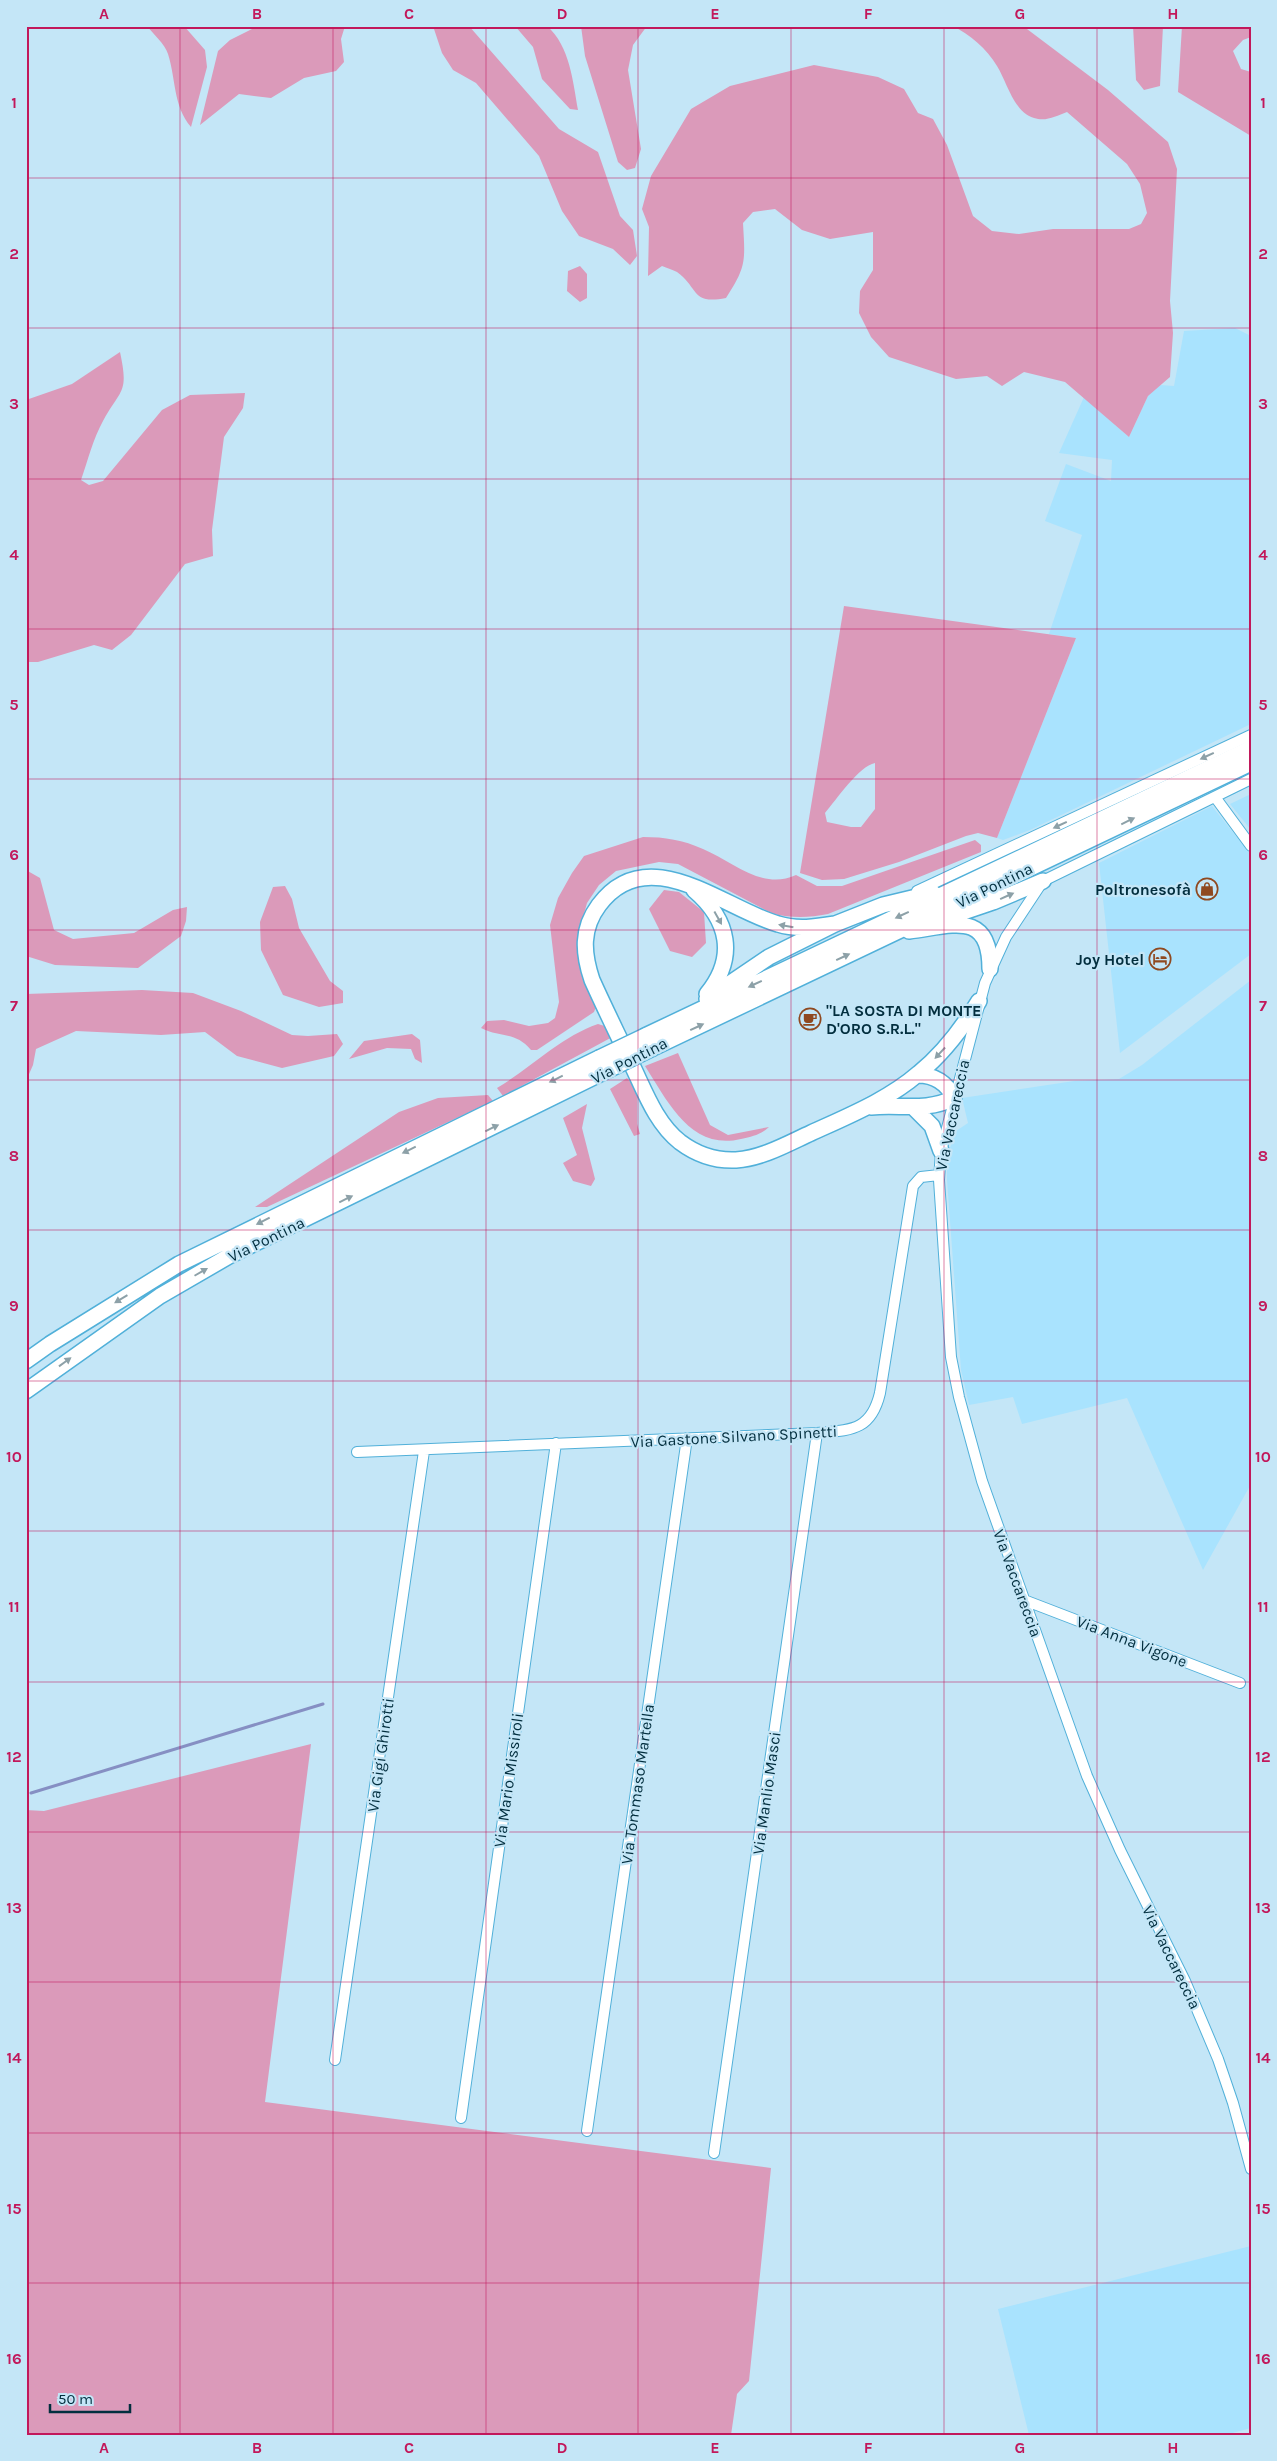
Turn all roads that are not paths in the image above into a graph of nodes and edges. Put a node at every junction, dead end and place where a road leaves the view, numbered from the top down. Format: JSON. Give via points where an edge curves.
{"nodes":[{"id":1,"x":1251,"y":735,"type":"edge"},
{"id":2,"x":1251,"y":748,"type":"edge"},
{"id":3,"x":1251,"y":762,"type":"edge"},
{"id":4,"x":1251,"y":779,"type":"edge"},
{"id":5,"x":1215,"y":797,"type":"junction"},
{"id":6,"x":1251,"y":846,"type":"edge"},
{"id":7,"x":1043,"y":881,"type":"junction"},
{"id":8,"x":685,"y":883,"type":"junction"},
{"id":9,"x":962,"y":887,"type":"junction"},
{"id":10,"x":882,"y":905,"type":"junction"},
{"id":11,"x":835,"y":924,"type":"junction"},
{"id":12,"x":895,"y":933,"type":"junction"},
{"id":13,"x":990,"y":969,"type":"junction"},
{"id":14,"x":979,"y":1001,"type":"junction"},
{"id":15,"x":701,"y":1002,"type":"junction"},
{"id":16,"x":649,"y":1042,"type":"junction"},
{"id":17,"x":602,"y":1065,"type":"junction"},
{"id":18,"x":918,"y":1075,"type":"junction"},
{"id":19,"x":954,"y":1098,"type":"junction"},
{"id":20,"x":867,"y":1107,"type":"junction"},
{"id":21,"x":914,"y":1108,"type":"junction"},
{"id":22,"x":942,"y":1151,"type":"junction"},
{"id":23,"x":939,"y":1175,"type":"junction"},
{"id":24,"x":26,"y":1361,"type":"edge"},
{"id":25,"x":26,"y":1391,"type":"edge"},
{"id":26,"x":817,"y":1434,"type":"junction"},
{"id":27,"x":687,"y":1438,"type":"junction"},
{"id":28,"x":556,"y":1443,"type":"junction"},
{"id":29,"x":424,"y":1451,"type":"junction"},
{"id":30,"x":357,"y":1452,"type":"dead end"},
{"id":31,"x":1024,"y":1600,"type":"junction"},
{"id":32,"x":1240,"y":1683,"type":"dead end"},
{"id":33,"x":336,"y":2060,"type":"dead end"},
{"id":34,"x":461,"y":2118,"type":"dead end"},
{"id":35,"x":587,"y":2131,"type":"dead end"},
{"id":36,"x":714,"y":2153,"type":"dead end"},
{"id":37,"x":1251,"y":2169,"type":"edge"}],
"edges":[{"from":1,"to":10,"type":"street","name":"Via Pontina","one_way":true,"via":[[945,880]]},
{"from":2,"to":9,"type":"highway","name":"Via Pontina"},
{"from":12,"to":3,"type":"highway","name":"Via Pontina","one_way":true},
{"from":4,"to":5,"type":"street","name":"Via Pontina"},
{"from":5,"to":6,"type":"street"},
{"from":5,"to":7,"type":"street","name":"Via Pontina"},
{"from":12,"to":7,"type":"highway","one_way":true,"via":[[976,908]]},
{"from":7,"to":13,"type":"street","name":"Via Vaccareccia","via":[[1015,922]]},
{"from":11,"to":8,"type":"highway","one_way":true,"via":[[780,925]]},
{"from":8,"to":15,"type":"highway","one_way":true,"via":[[707,901],[725,935],[722,970]]},
{"from":8,"to":20,"type":"highway","via":[[649,878],[617,888],[594,913],[584,943],[592,980],[652,1107],[666,1128],[699,1153],[721,1159],[743,1159],[771,1152]]},
{"from":9,"to":10,"type":"highway"},
{"from":9,"to":16,"type":"highway","name":"Via Pontina","one_way":true},
{"from":10,"to":11,"type":"highway"},
{"from":11,"to":15,"type":"highway","via":[[769,957]]},
{"from":12,"to":13,"type":"highway","via":[[959,925],[972,927],[986,939]]},
{"from":16,"to":12,"type":"highway","name":"Via Pontina","one_way":true},
{"from":13,"to":14,"type":"street","name":"Via Vaccareccia"},
{"from":14,"to":18,"type":"highway","one_way":true,"via":[[950,1042]]},
{"from":14,"to":19,"type":"street","name":"Via Vaccareccia"},
{"from":15,"to":16,"type":"highway"},
{"from":16,"to":17,"type":"highway","name":"Via Pontina","bridge":true},
{"from":17,"to":24,"type":"highway","name":"Via Pontina","one_way":true,"via":[[179,1264]]},
{"from":25,"to":17,"type":"highway","name":"Via Pontina","one_way":true,"via":[[160,1296],[229,1256]]},
{"from":18,"to":19,"type":"highway","via":[[940,1081]]},
{"from":18,"to":20,"type":"highway"},
{"from":19,"to":21,"type":"highway","via":[[936,1106]]},
{"from":19,"to":22,"type":"street","name":"Via Vaccareccia"},
{"from":20,"to":21,"type":"highway","via":[[896,1105]]},
{"from":21,"to":22,"type":"highway","via":[[932,1126]]},
{"from":22,"to":23,"type":"street","name":"Via Vaccareccia"},
{"from":23,"to":26,"type":"street","name":"Via Gastone Silvano Spinetti","via":[[919,1178],[912,1188],[875,1409],[869,1419],[855,1429]]},
{"from":23,"to":31,"type":"street","name":"Via Vaccareccia","via":[[950,1344],[957,1390],[982,1481]]},
{"from":26,"to":27,"type":"street","name":"Via Gastone Silvano Spinetti"},
{"from":26,"to":36,"type":"street","name":"Via Manlio Masci"},
{"from":27,"to":28,"type":"street","name":"Via Gastone Silvano Spinetti"},
{"from":27,"to":35,"type":"street","name":"Via Tommaso Martella"},
{"from":28,"to":29,"type":"street","name":"Via Gastone Silvano Spinetti"},
{"from":28,"to":34,"type":"street","name":"Via Mario Missiroli"},
{"from":29,"to":30,"type":"street","name":"Via Gastone Silvano Spinetti"},
{"from":29,"to":33,"type":"street","name":"Via Gigi Ghirotti"},
{"from":31,"to":32,"type":"street","name":"Via Anna Vigone"},
{"from":31,"to":37,"type":"street","name":"Via Vaccareccia","via":[[1100,1807],[1185,1981],[1215,2052],[1234,2104]]}]}
